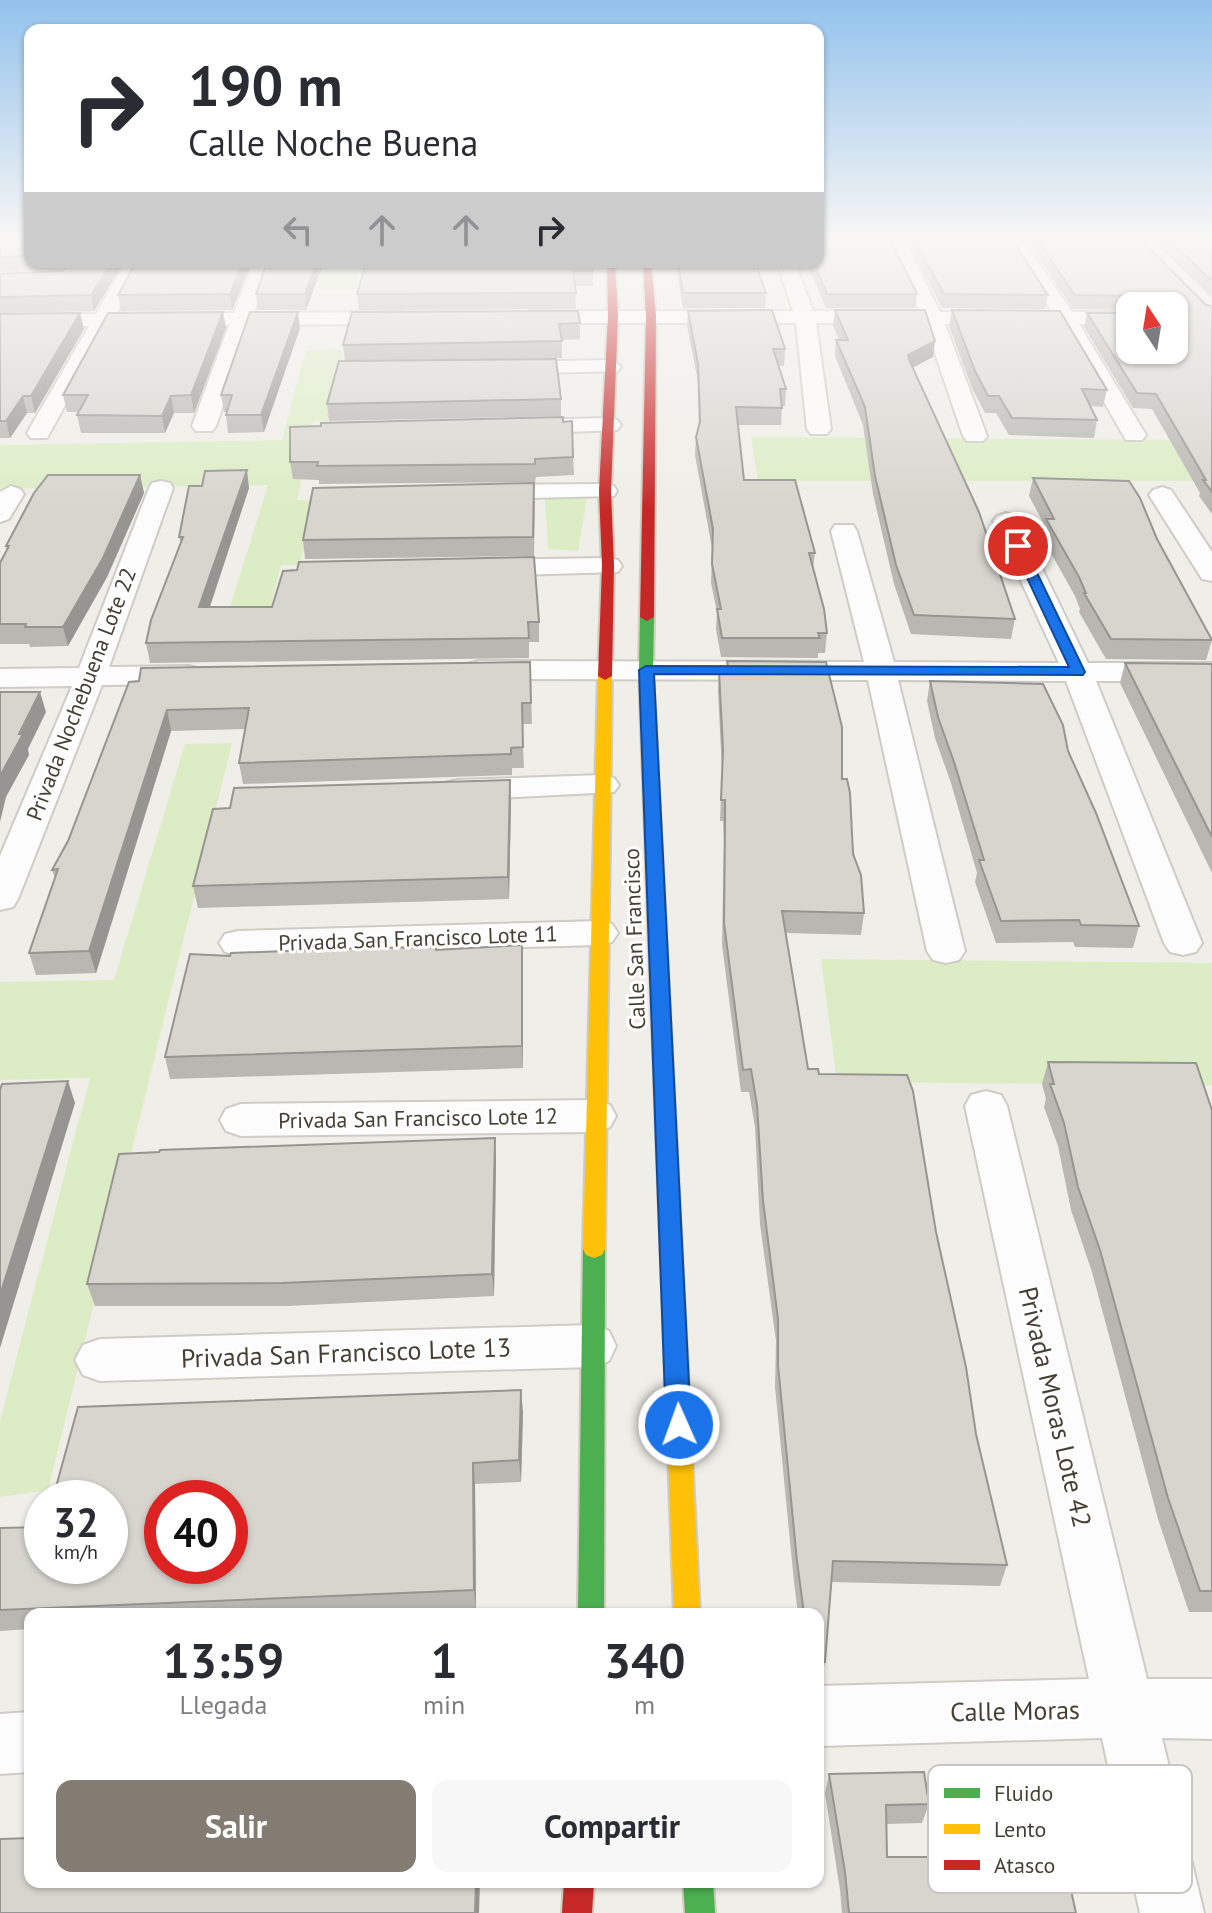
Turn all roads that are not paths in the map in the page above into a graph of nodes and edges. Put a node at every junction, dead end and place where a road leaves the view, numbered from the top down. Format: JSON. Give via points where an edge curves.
{"nodes":[{"id":1,"x":96,"y":330,"type":"edge"},
{"id":2,"x":237,"y":330,"type":"edge"},
{"id":3,"x":612,"y":330,"type":"edge"},
{"id":4,"x":651,"y":330,"type":"edge"},
{"id":5,"x":807,"y":330,"type":"edge"},
{"id":6,"x":937,"y":330,"type":"edge"},
{"id":7,"x":1073,"y":330,"type":"edge"},
{"id":8,"x":610,"y":366,"type":"junction"},
{"id":9,"x":485,"y":368,"type":"edge"},
{"id":10,"x":609,"y":425,"type":"junction"},
{"id":11,"x":204,"y":426,"type":"dead end"},
{"id":12,"x":498,"y":427,"type":"edge"},
{"id":13,"x":819,"y":429,"type":"dead end"},
{"id":14,"x":39,"y":433,"type":"dead end"},
{"id":15,"x":1134,"y":435,"type":"dead end"},
{"id":16,"x":975,"y":436,"type":"dead end"},
{"id":17,"x":161,"y":488,"type":"dead end"},
{"id":18,"x":605,"y":491,"type":"junction"},
{"id":19,"x":467,"y":493,"type":"edge"},
{"id":20,"x":1162,"y":495,"type":"dead end"},
{"id":21,"x":1006,"y":521,"type":"dead end"},
{"id":22,"x":844,"y":531,"type":"dead end"},
{"id":23,"x":608,"y":566,"type":"junction"},
{"id":24,"x":464,"y":568,"type":"edge"},
{"id":25,"x":1212,"y":573,"type":"edge"},
{"id":26,"x":604,"y":669,"type":"junction"},
{"id":27,"x":646,"y":670,"type":"junction"},
{"id":28,"x":448,"y":671,"type":"edge"},
{"id":29,"x":881,"y":671,"type":"junction"},
{"id":30,"x":1078,"y":672,"type":"junction"},
{"id":31,"x":1212,"y":672,"type":"edge"},
{"id":32,"x":215,"y":674,"type":"edge"},
{"id":33,"x":91,"y":676,"type":"junction"},
{"id":34,"x":0,"y":678,"type":"edge"},
{"id":35,"x":602,"y":785,"type":"junction"},
{"id":36,"x":430,"y":791,"type":"edge"},
{"id":37,"x":0,"y":899,"type":"edge"},
{"id":38,"x":599,"y":933,"type":"junction"},
{"id":39,"x":238,"y":943,"type":"dead end"},
{"id":40,"x":1183,"y":943,"type":"dead end"},
{"id":41,"x":946,"y":951,"type":"dead end"},
{"id":42,"x":986,"y":1106,"type":"dead end"},
{"id":43,"x":595,"y":1116,"type":"junction"},
{"id":44,"x":241,"y":1120,"type":"dead end"},
{"id":45,"x":592,"y":1346,"type":"junction"},
{"id":46,"x":100,"y":1360,"type":"dead end"},
{"id":47,"x":591,"y":1608,"type":"edge"},
{"id":48,"x":687,"y":1608,"type":"edge"},
{"id":49,"x":1124,"y":1708,"type":"junction"},
{"id":50,"x":1212,"y":1709,"type":"edge"},
{"id":51,"x":824,"y":1716,"type":"edge"},
{"id":52,"x":24,"y":1742,"type":"edge"},
{"id":53,"x":0,"y":1744,"type":"edge"},
{"id":54,"x":1137,"y":1765,"type":"edge"},
{"id":55,"x":579,"y":1888,"type":"edge"},
{"id":56,"x":698,"y":1888,"type":"edge"},
{"id":57,"x":1167,"y":1893,"type":"edge"},
{"id":58,"x":577,"y":1913,"type":"edge"},
{"id":59,"x":700,"y":1913,"type":"edge"},
{"id":60,"x":1172,"y":1913,"type":"edge"}],
"edges":[{"from":1,"to":14,"type":"street"},
{"from":2,"to":11,"type":"street"},
{"from":3,"to":8,"type":"street","name":"Calle San Francisco"},
{"from":4,"to":27,"type":"street","name":"Calle San Francisco"},
{"from":5,"to":13,"type":"street"},
{"from":6,"to":16,"type":"street"},
{"from":7,"to":15,"type":"street"},
{"from":8,"to":9,"type":"street"},
{"from":8,"to":10,"type":"street","name":"Calle San Francisco"},
{"from":10,"to":12,"type":"street"},
{"from":10,"to":18,"type":"street","name":"Calle San Francisco"},
{"from":17,"to":33,"type":"street","name":"Privada Nochebuena Lote 22"},
{"from":18,"to":19,"type":"street"},
{"from":18,"to":23,"type":"street","name":"Calle San Francisco"},
{"from":20,"to":25,"type":"street"},
{"from":21,"to":30,"type":"street"},
{"from":22,"to":29,"type":"street"},
{"from":23,"to":24,"type":"street"},
{"from":23,"to":26,"type":"street","name":"Calle San Francisco"},
{"from":26,"to":27,"type":"street"},
{"from":26,"to":28,"type":"street"},
{"from":26,"to":35,"type":"street","name":"Calle San Francisco"},
{"from":27,"to":29,"type":"street"},
{"from":27,"to":48,"type":"street","name":"Calle San Francisco"},
{"from":29,"to":30,"type":"street"},
{"from":29,"to":41,"type":"street"},
{"from":30,"to":31,"type":"street"},
{"from":30,"to":40,"type":"street"},
{"from":32,"to":33,"type":"street"},
{"from":33,"to":34,"type":"street"},
{"from":33,"to":37,"type":"street","name":"Privada Nochebuena Lote 22"},
{"from":35,"to":36,"type":"street"},
{"from":35,"to":38,"type":"street","name":"Calle San Francisco"},
{"from":38,"to":39,"type":"street","name":"Privada San Francisco Lote 11"},
{"from":38,"to":43,"type":"street","name":"Calle San Francisco"},
{"from":42,"to":49,"type":"street","name":"Privada Moras Lote 42"},
{"from":43,"to":44,"type":"street","name":"Privada San Francisco Lote 12"},
{"from":43,"to":45,"type":"street","name":"Calle San Francisco"},
{"from":45,"to":46,"type":"street","name":"Privada San Francisco Lote 13"},
{"from":45,"to":47,"type":"street","name":"Calle San Francisco"},
{"from":49,"to":50,"type":"street","name":"Calle Moras"},
{"from":49,"to":51,"type":"street","name":"Calle Moras"},
{"from":49,"to":54,"type":"street","name":"Privada Moras Lote 42"},
{"from":52,"to":53,"type":"street"},
{"from":55,"to":58,"type":"street"},
{"from":56,"to":59,"type":"street"},
{"from":57,"to":60,"type":"street","name":"Privada Moras Lote 42"}]}
